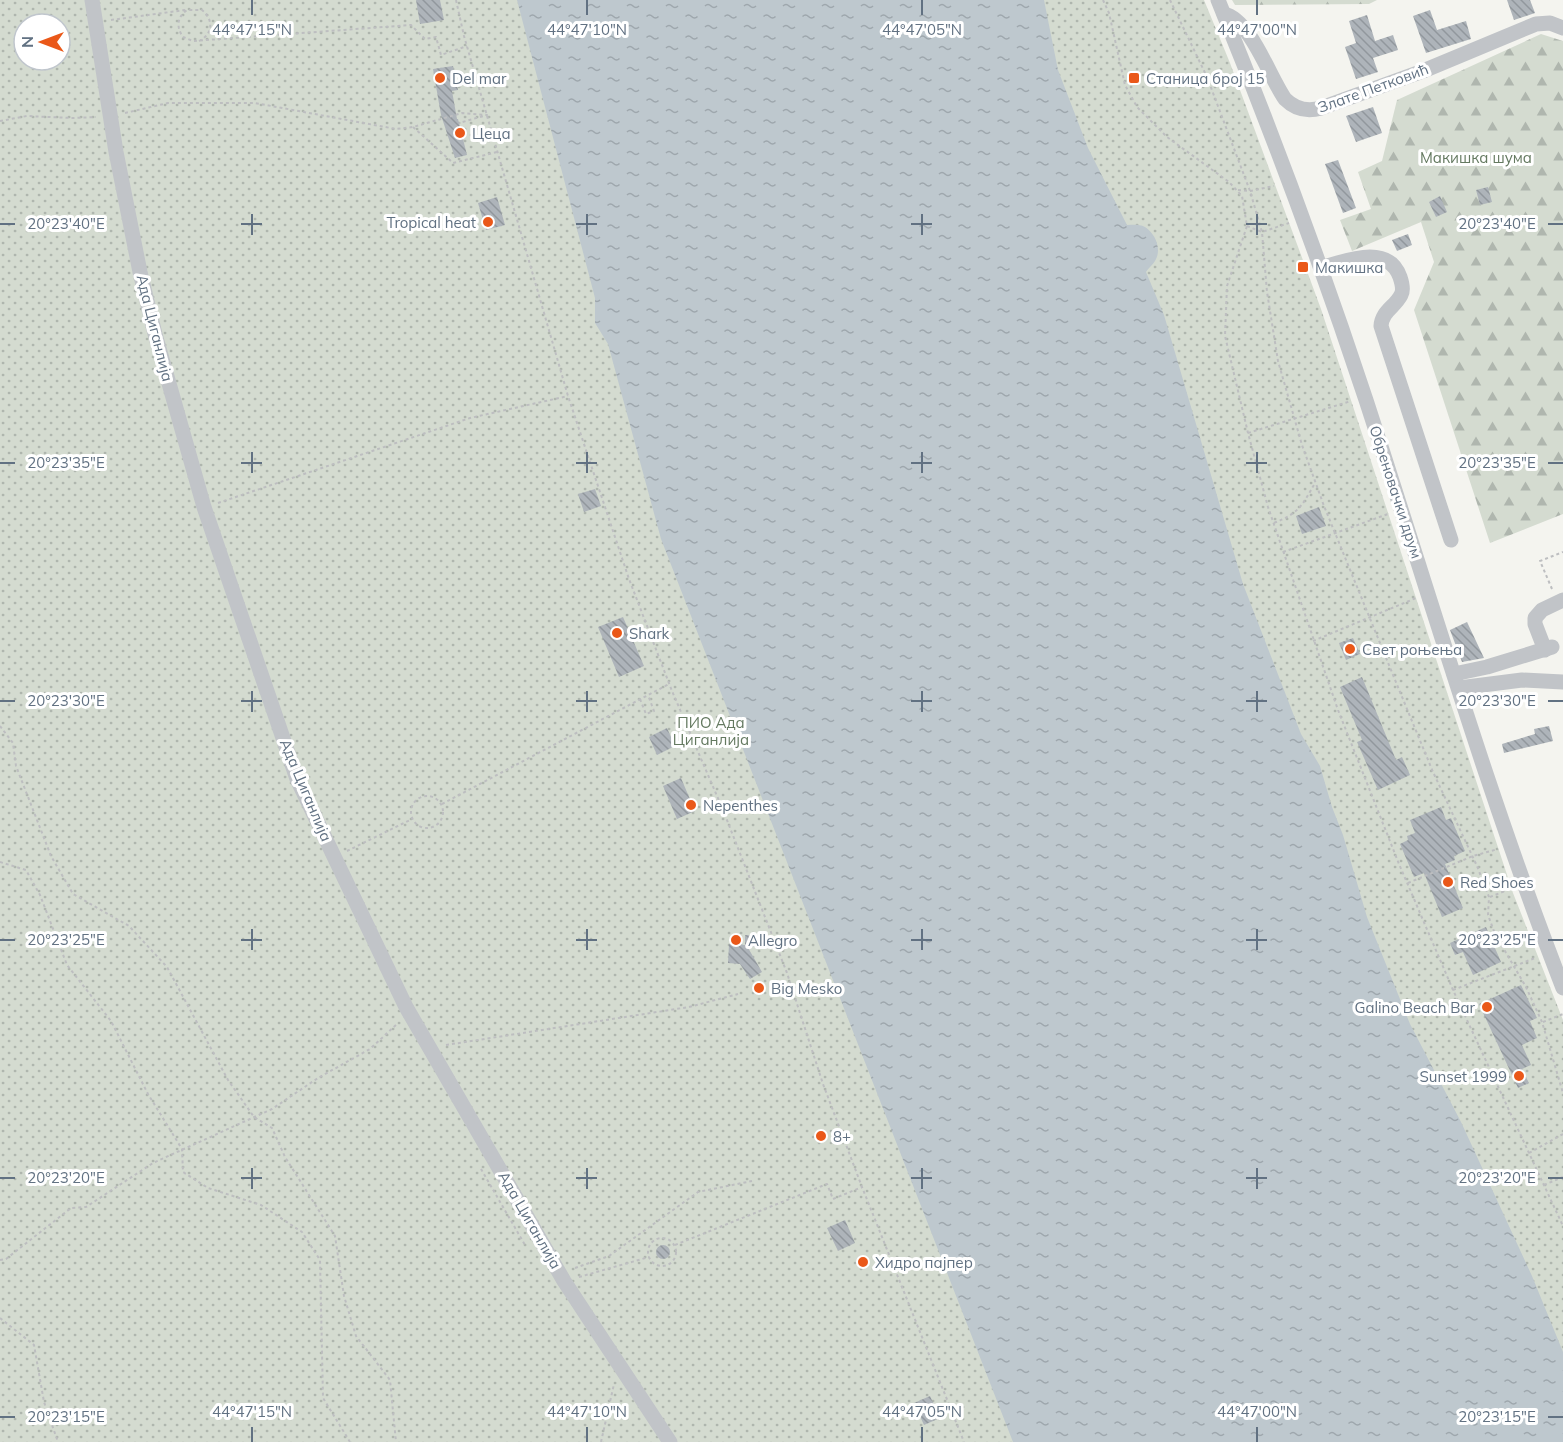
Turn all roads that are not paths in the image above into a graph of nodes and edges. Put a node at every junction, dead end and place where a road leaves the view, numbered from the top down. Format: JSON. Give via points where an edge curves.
{"nodes":[{"id":1,"x":92,"y":0,"type":"edge"},
{"id":2,"x":1221,"y":7,"type":"edge"},
{"id":3,"x":1563,"y":28,"type":"edge"},
{"id":4,"x":1321,"y":268,"type":"junction"},
{"id":5,"x":1451,"y":540,"type":"dead end"},
{"id":6,"x":1560,"y":601,"type":"edge"},
{"id":7,"x":1456,"y":681,"type":"junction"},
{"id":8,"x":1563,"y":682,"type":"edge"},
{"id":9,"x":1563,"y":988,"type":"edge"},
{"id":10,"x":670,"y":1442,"type":"edge"}],
"edges":[{"from":1,"to":10,"type":"street","name":"Ада Циганлија","via":[[109,116],[140,272],[178,421],[297,778],[410,1013],[620,1379]]},
{"from":2,"to":3,"type":"street","name":"Злате Петковић","via":[[1244,29],[1285,99],[1306,110],[1423,71],[1536,24],[1550,23]]},
{"from":2,"to":4,"type":"street","name":"Обреновачки друм"},
{"from":4,"to":5,"type":"street","via":[[1366,256],[1387,261],[1398,273],[1403,292],[1383,315],[1381,326]]},
{"from":4,"to":7,"type":"street","name":"Обреновачки друм"},
{"from":6,"to":7,"type":"street","via":[[1534,618],[1548,648]]},
{"from":7,"to":8,"type":"street"},
{"from":7,"to":9,"type":"street","name":"Обреновачки друм"}]}
